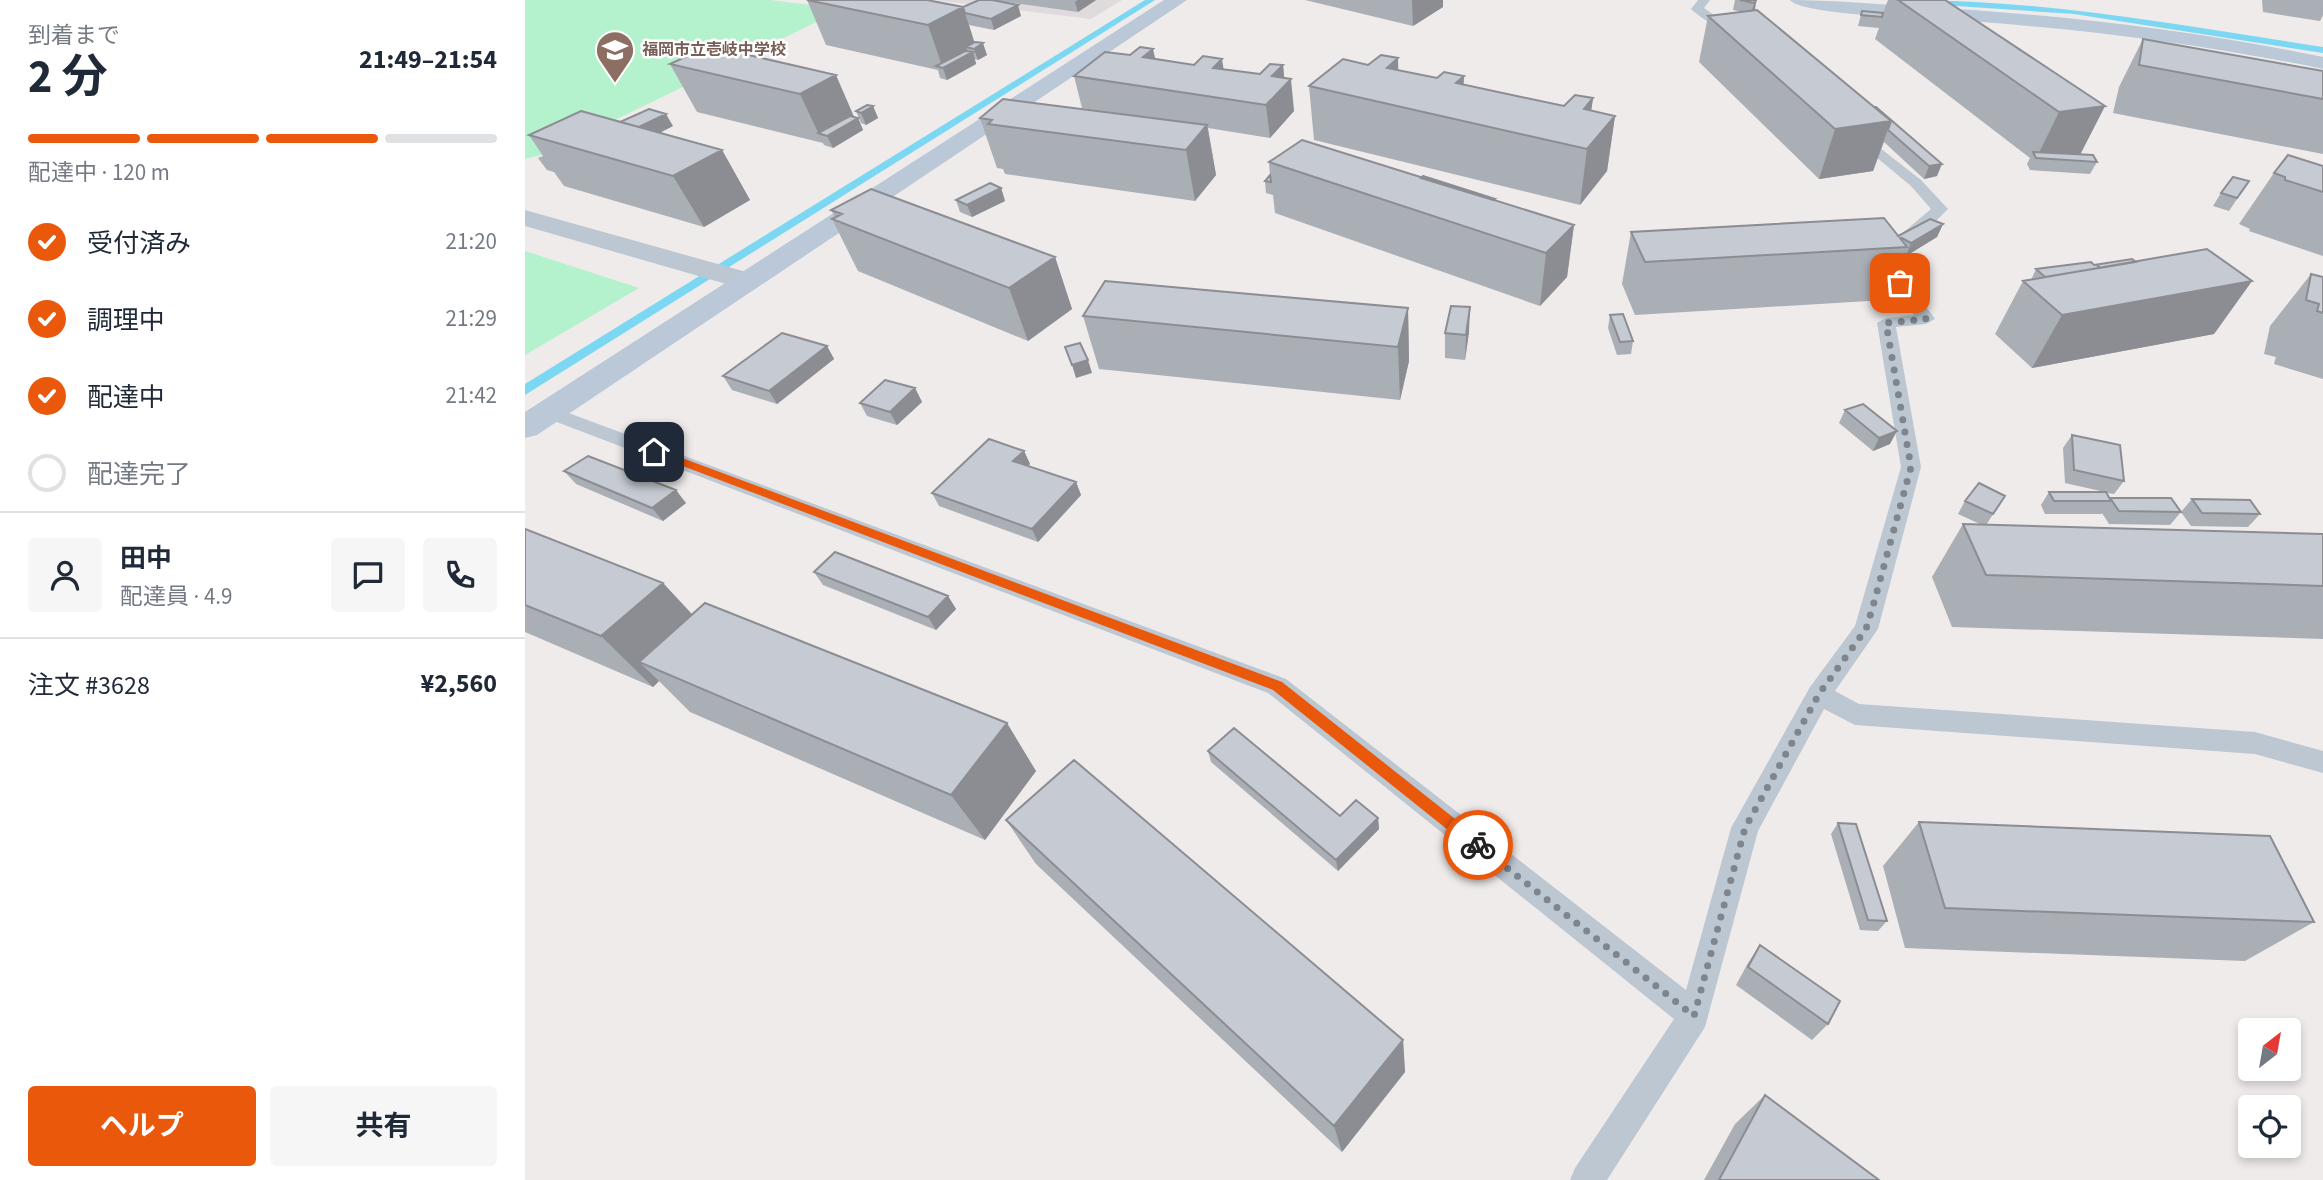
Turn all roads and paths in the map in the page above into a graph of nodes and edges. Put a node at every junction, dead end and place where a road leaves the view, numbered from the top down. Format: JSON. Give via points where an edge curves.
{"nodes":[{"id":1,"x":1177,"y":0,"type":"edge"},
{"id":2,"x":1704,"y":0,"type":"edge"},
{"id":3,"x":1800,"y":0,"type":"edge"},
{"id":4,"x":1751,"y":48,"type":"edge"},
{"id":5,"x":2323,"y":63,"type":"edge"},
{"id":6,"x":1844,"y":123,"type":"edge"},
{"id":7,"x":525,"y":218,"type":"edge"},
{"id":8,"x":738,"y":279,"type":"junction"},
{"id":9,"x":537,"y":419,"type":"edge"},
{"id":10,"x":1819,"y":694,"type":"junction"},
{"id":11,"x":2323,"y":762,"type":"edge"},
{"id":12,"x":1694,"y":1016,"type":"junction"},
{"id":13,"x":1587,"y":1180,"type":"edge"}],
"edges":[{"from":1,"to":8,"type":"street"},
{"from":2,"to":4,"type":"lane","via":[[1697,9]]},
{"from":3,"to":5,"type":"street","via":[[1879,11],[2096,26]]},
{"from":6,"to":10,"type":"lane","via":[[1940,209],[1916,232],[1874,247],[1926,319],[1886,323],[1911,467],[1866,629]]},
{"from":7,"to":8,"type":"street"},
{"from":8,"to":9,"type":"street"},
{"from":9,"to":12,"type":"lane","via":[[1277,686]]},
{"from":10,"to":11,"type":"lane","via":[[1856,714],[2255,743]]},
{"from":10,"to":12,"type":"lane","via":[[1745,828]]},
{"from":12,"to":13,"type":"lane"}]}
